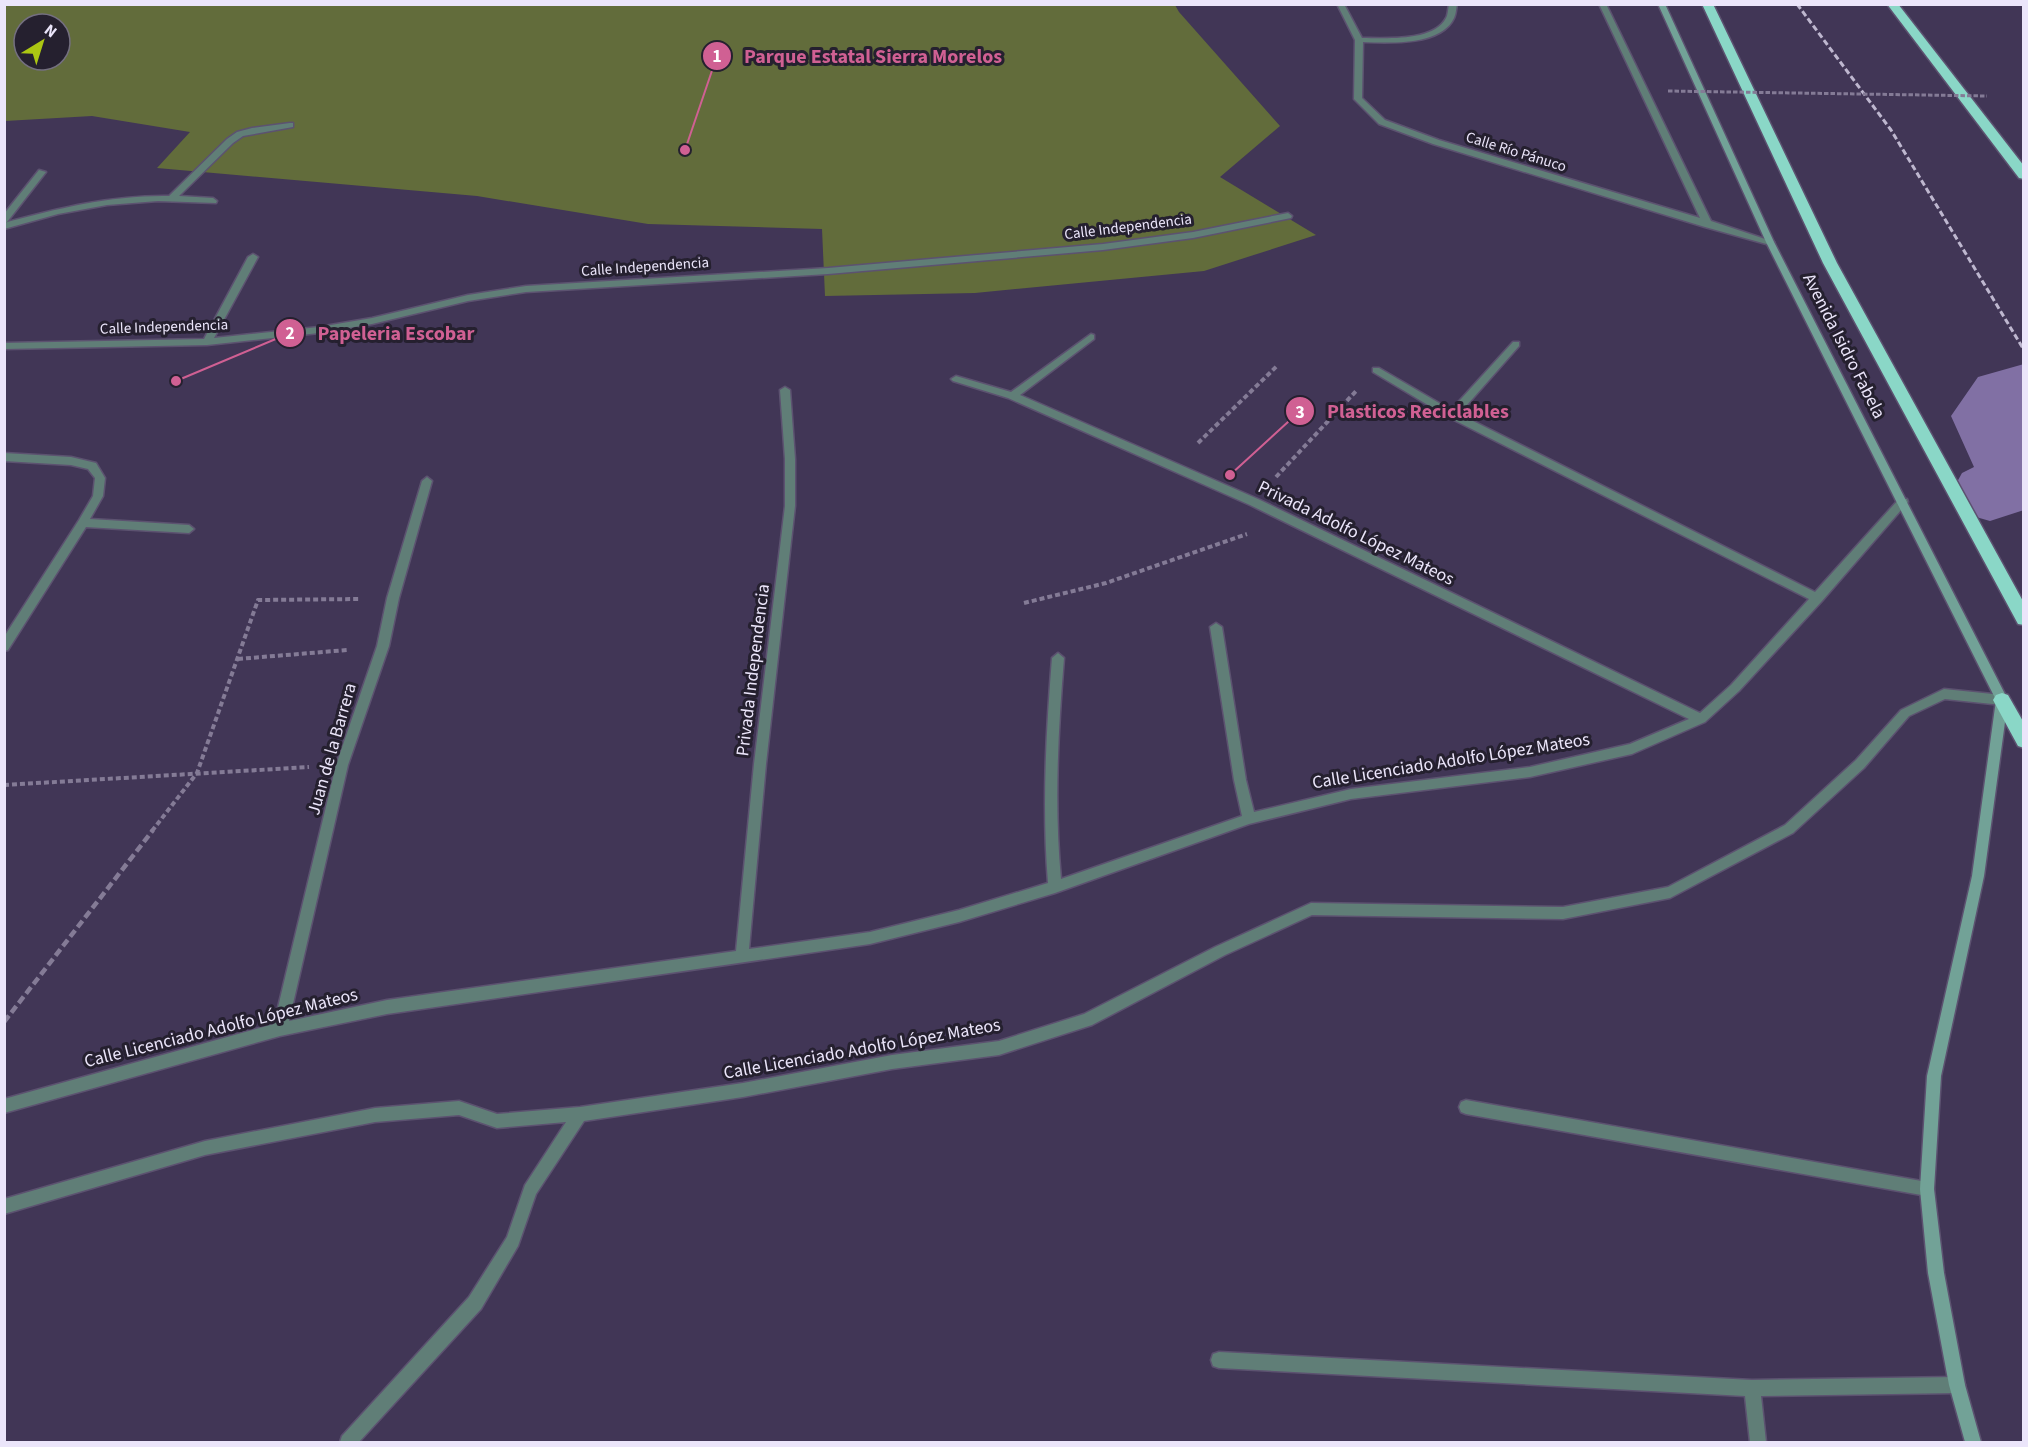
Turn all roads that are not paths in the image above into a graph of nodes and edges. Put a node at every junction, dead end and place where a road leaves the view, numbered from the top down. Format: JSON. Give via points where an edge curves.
{"nodes":[{"id":1,"x":1340,"y":4,"type":"edge"},
{"id":2,"x":1453,"y":4,"type":"edge"},
{"id":3,"x":1602,"y":4,"type":"edge"},
{"id":4,"x":1661,"y":4,"type":"edge"},
{"id":5,"x":1707,"y":4,"type":"edge"},
{"id":6,"x":1892,"y":4,"type":"edge"},
{"id":7,"x":1359,"y":40,"type":"junction"},
{"id":8,"x":290,"y":125,"type":"dead end"},
{"id":9,"x":42,"y":172,"type":"dead end"},
{"id":10,"x":2024,"y":175,"type":"edge"},
{"id":11,"x":173,"y":197,"type":"junction"},
{"id":12,"x":213,"y":201,"type":"dead end"},
{"id":13,"x":1288,"y":216,"type":"dead end"},
{"id":14,"x":4,"y":220,"type":"edge"},
{"id":15,"x":1708,"y":225,"type":"junction"},
{"id":16,"x":4,"y":226,"type":"edge"},
{"id":17,"x":1770,"y":242,"type":"junction"},
{"id":18,"x":253,"y":257,"type":"dead end"},
{"id":19,"x":1091,"y":336,"type":"dead end"},
{"id":20,"x":207,"y":342,"type":"junction"},
{"id":21,"x":1516,"y":345,"type":"dead end"},
{"id":22,"x":4,"y":346,"type":"edge"},
{"id":23,"x":1376,"y":370,"type":"road end"},
{"id":24,"x":956,"y":379,"type":"dead end"},
{"id":25,"x":784,"y":390,"type":"dead end"},
{"id":26,"x":1012,"y":396,"type":"junction"},
{"id":27,"x":1452,"y":415,"type":"junction"},
{"id":28,"x":4,"y":457,"type":"edge"},
{"id":29,"x":427,"y":482,"type":"dead end"},
{"id":30,"x":1904,"y":502,"type":"junction"},
{"id":31,"x":83,"y":524,"type":"junction"},
{"id":32,"x":189,"y":529,"type":"dead end"},
{"id":33,"x":1818,"y":598,"type":"junction"},
{"id":34,"x":2024,"y":619,"type":"edge"},
{"id":35,"x":1216,"y":627,"type":"dead end"},
{"id":36,"x":4,"y":647,"type":"edge"},
{"id":37,"x":1059,"y":658,"type":"dead end"},
{"id":38,"x":2002,"y":700,"type":"junction"},
{"id":39,"x":1701,"y":719,"type":"junction"},
{"id":40,"x":2024,"y":741,"type":"edge"},
{"id":41,"x":1249,"y":819,"type":"junction"},
{"id":42,"x":1055,"y":886,"type":"junction"},
{"id":43,"x":742,"y":954,"type":"junction"},
{"id":44,"x":280,"y":1029,"type":"junction"},
{"id":45,"x":4,"y":1106,"type":"edge"},
{"id":46,"x":1466,"y":1107,"type":"dead end"},
{"id":47,"x":580,"y":1114,"type":"junction"},
{"id":48,"x":1927,"y":1189,"type":"junction"},
{"id":49,"x":4,"y":1207,"type":"edge"},
{"id":50,"x":1219,"y":1360,"type":"dead end"},
{"id":51,"x":1957,"y":1385,"type":"junction"},
{"id":52,"x":1752,"y":1388,"type":"junction"},
{"id":53,"x":348,"y":1443,"type":"edge"},
{"id":54,"x":1758,"y":1443,"type":"edge"},
{"id":55,"x":1973,"y":1443,"type":"edge"}],
"edges":[{"from":1,"to":7,"type":"street","name":"Calle Río Pánuco"},
{"from":2,"to":7,"type":"street","via":[[1446,24],[1430,36]]},
{"from":3,"to":15,"type":"street"},
{"from":4,"to":17,"type":"main road","name":"Avenida Isidro Fabela"},
{"from":5,"to":34,"type":"highway","name":"Avenida Isidro Fabela","via":[[1830,263]]},
{"from":6,"to":10,"type":"highway"},
{"from":7,"to":15,"type":"street","name":"Calle Río Pánuco","via":[[1358,99],[1382,122]]},
{"from":8,"to":11,"type":"street","via":[[240,134]]},
{"from":9,"to":14,"type":"street"},
{"from":11,"to":12,"type":"street"},
{"from":11,"to":16,"type":"street","via":[[95,202]]},
{"from":13,"to":20,"type":"street","name":"Calle Independencia","via":[[1193,235],[1102,247],[828,271],[526,289],[319,330]]},
{"from":15,"to":17,"type":"street","name":"Calle Río Pánuco"},
{"from":17,"to":30,"type":"main road","name":"Avenida Isidro Fabela"},
{"from":18,"to":20,"type":"street"},
{"from":19,"to":26,"type":"street"},
{"from":20,"to":22,"type":"street","name":"Calle Independencia"},
{"from":21,"to":27,"type":"street"},
{"from":23,"to":27,"type":"street"},
{"from":24,"to":26,"type":"street","name":"Privada Adolfo López Mateos"},
{"from":25,"to":43,"type":"street","name":"Privada Independencia","via":[[790,506]]},
{"from":26,"to":39,"type":"street","name":"Privada Adolfo López Mateos","via":[[1254,502]]},
{"from":27,"to":33,"type":"street"},
{"from":28,"to":31,"type":"street","via":[[71,460],[92,466],[100,478],[98,496]]},
{"from":29,"to":44,"type":"street","name":"Juan de la Barrera","via":[[383,646],[342,765]]},
{"from":30,"to":33,"type":"street","name":"Calle Licenciado Adolfo López Mateos"},
{"from":30,"to":38,"type":"main road","name":"Avenida Isidro Fabela"},
{"from":31,"to":32,"type":"street"},
{"from":31,"to":36,"type":"street"},
{"from":33,"to":39,"type":"street","name":"Calle Licenciado Adolfo López Mateos"},
{"from":35,"to":41,"type":"street"},
{"from":37,"to":42,"type":"street","via":[[1050,743],[1049,834]]},
{"from":38,"to":40,"type":"highway"},
{"from":38,"to":47,"type":"street","name":"Calle Licenciado Adolfo López Mateos","via":[[1944,694],[1905,713],[1860,764],[1789,829],[1670,892],[1563,913],[1311,909],[1087,1020],[999,1048]]},
{"from":38,"to":48,"type":"main road","via":[[1978,876],[1934,1076]]},
{"from":39,"to":41,"type":"street","name":"Calle Licenciado Adolfo López Mateos","via":[[1621,752],[1530,772],[1351,794]]},
{"from":41,"to":42,"type":"street","name":"Calle Licenciado Adolfo López Mateos"},
{"from":42,"to":43,"type":"street","name":"Calle Licenciado Adolfo López Mateos","via":[[870,938]]},
{"from":43,"to":44,"type":"street","name":"Calle Licenciado Adolfo López Mateos","via":[[387,1007]]},
{"from":44,"to":45,"type":"street","name":"Calle Licenciado Adolfo López Mateos"},
{"from":46,"to":48,"type":"street"},
{"from":47,"to":49,"type":"street","name":"Calle Licenciado Adolfo López Mateos","via":[[497,1121],[459,1107],[375,1115],[205,1148]]},
{"from":47,"to":53,"type":"street","via":[[530,1190],[513,1241],[475,1303]]},
{"from":48,"to":51,"type":"main road","via":[[1936,1273]]},
{"from":50,"to":52,"type":"street"},
{"from":51,"to":52,"type":"street"},
{"from":51,"to":55,"type":"main road"},
{"from":52,"to":54,"type":"street"}]}
